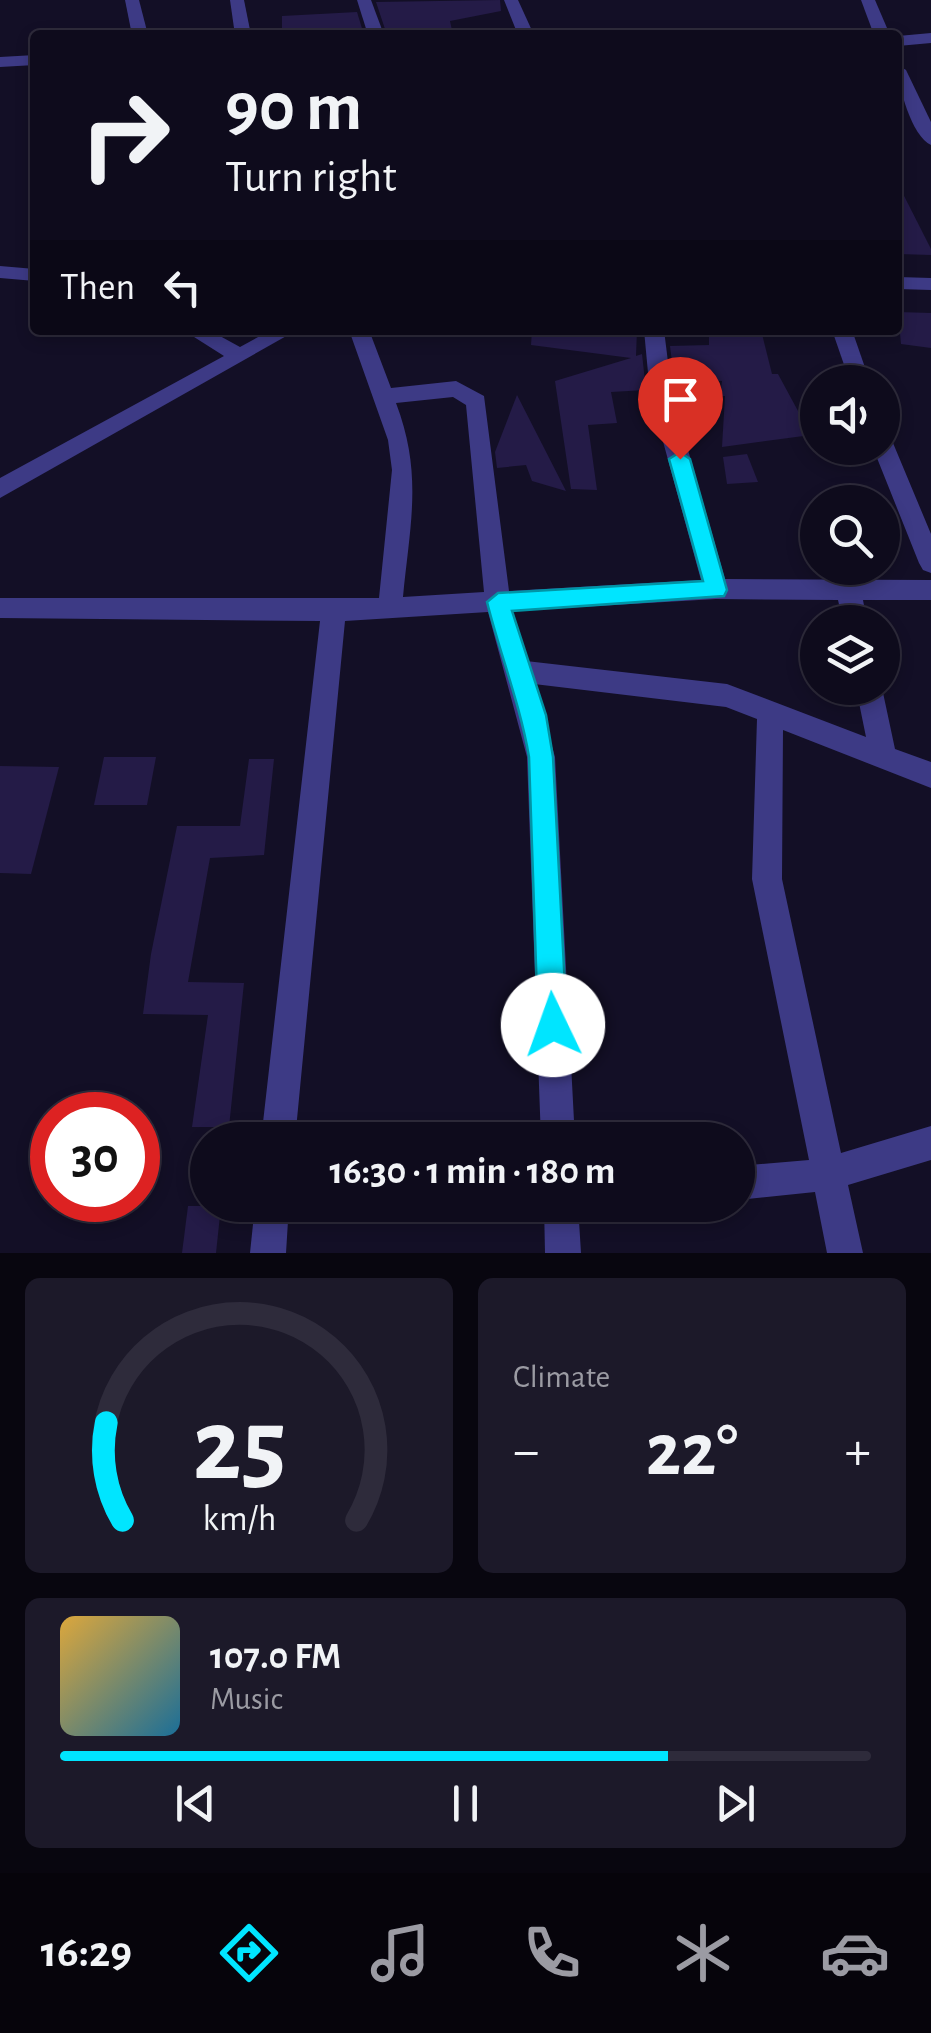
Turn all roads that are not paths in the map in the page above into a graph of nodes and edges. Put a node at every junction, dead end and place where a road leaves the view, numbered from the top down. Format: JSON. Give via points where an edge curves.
{"nodes":[{"id":1,"x":132,"y":0,"type":"edge"},
{"id":2,"x":237,"y":0,"type":"edge"},
{"id":3,"x":364,"y":0,"type":"edge"},
{"id":4,"x":511,"y":0,"type":"edge"},
{"id":5,"x":868,"y":0,"type":"edge"},
{"id":6,"x":139,"y":30,"type":"edge"},
{"id":7,"x":242,"y":30,"type":"edge"},
{"id":8,"x":374,"y":30,"type":"edge"},
{"id":9,"x":524,"y":30,"type":"edge"},
{"id":10,"x":880,"y":30,"type":"edge"},
{"id":11,"x":931,"y":38,"type":"edge"},
{"id":12,"x":902,"y":40,"type":"edge"},
{"id":13,"x":30,"y":60,"type":"edge"},
{"id":14,"x":0,"y":62,"type":"edge"},
{"id":15,"x":902,"y":78,"type":"edge"},
{"id":16,"x":931,"y":140,"type":"edge"},
{"id":17,"x":0,"y":272,"type":"edge"},
{"id":18,"x":30,"y":275,"type":"edge"},
{"id":19,"x":902,"y":283,"type":"edge"},
{"id":20,"x":931,"y":284,"type":"edge"},
{"id":21,"x":203,"y":335,"type":"edge"},
{"id":22,"x":278,"y":335,"type":"edge"},
{"id":23,"x":361,"y":335,"type":"edge"},
{"id":24,"x":655,"y":335,"type":"edge"},
{"id":25,"x":844,"y":335,"type":"edge"},
{"id":26,"x":240,"y":355,"type":"junction"},
{"id":27,"x":854,"y":365,"type":"edge"},
{"id":28,"x":382,"y":397,"type":"junction"},
{"id":29,"x":891,"y":465,"type":"edge"},
{"id":30,"x":0,"y":490,"type":"edge"},
{"id":31,"x":931,"y":563,"type":"edge"},
{"id":32,"x":848,"y":588,"type":"junction"},
{"id":33,"x":716,"y":590,"type":"junction"},
{"id":34,"x":931,"y":590,"type":"edge"},
{"id":35,"x":498,"y":602,"type":"junction"},
{"id":36,"x":852,"y":605,"type":"edge"},
{"id":37,"x":0,"y":608,"type":"edge"},
{"id":38,"x":390,"y":608,"type":"junction"},
{"id":39,"x":334,"y":611,"type":"junction"},
{"id":40,"x":516,"y":671,"type":"junction"},
{"id":41,"x":873,"y":705,"type":"edge"},
{"id":42,"x":770,"y":710,"type":"junction"},
{"id":43,"x":884,"y":758,"type":"junction"},
{"id":44,"x":931,"y":775,"type":"edge"},
{"id":45,"x":280,"y":1122,"type":"edge"},
{"id":46,"x":557,"y":1122,"type":"edge"},
{"id":47,"x":931,"y":1144,"type":"edge"},
{"id":48,"x":830,"y":1172,"type":"junction"},
{"id":49,"x":755,"y":1184,"type":"edge"},
{"id":50,"x":271,"y":1222,"type":"edge"},
{"id":51,"x":562,"y":1222,"type":"edge"},
{"id":52,"x":268,"y":1253,"type":"edge"},
{"id":53,"x":563,"y":1253,"type":"edge"},
{"id":54,"x":845,"y":1253,"type":"edge"}],
"edges":[{"from":1,"to":6,"type":"street"},
{"from":2,"to":7,"type":"street"},
{"from":3,"to":8,"type":"street"},
{"from":4,"to":9,"type":"street"},
{"from":5,"to":10,"type":"street"},
{"from":11,"to":12,"type":"street"},
{"from":13,"to":14,"type":"street"},
{"from":15,"to":16,"type":"street"},
{"from":17,"to":18,"type":"street"},
{"from":19,"to":20,"type":"street"},
{"from":21,"to":26,"type":"street"},
{"from":22,"to":26,"type":"street"},
{"from":23,"to":28,"type":"street"},
{"from":24,"to":33,"type":"street","via":[[661,394]]},
{"from":25,"to":27,"type":"street"},
{"from":26,"to":30,"type":"street"},
{"from":28,"to":35,"type":"street","via":[[456,389],[476,401]]},
{"from":28,"to":38,"type":"street","via":[[399,440],[402,470]]},
{"from":29,"to":31,"type":"street"},
{"from":32,"to":33,"type":"street"},
{"from":32,"to":34,"type":"street"},
{"from":32,"to":36,"type":"street"},
{"from":33,"to":35,"type":"street"},
{"from":35,"to":38,"type":"street"},
{"from":35,"to":40,"type":"street"},
{"from":37,"to":39,"type":"street"},
{"from":38,"to":39,"type":"street"},
{"from":39,"to":45,"type":"street"},
{"from":40,"to":42,"type":"street","via":[[727,696]]},
{"from":40,"to":46,"type":"street","via":[[534,715],[541,757]]},
{"from":41,"to":43,"type":"street"},
{"from":42,"to":43,"type":"street"},
{"from":42,"to":48,"type":"street","via":[[768,879]]},
{"from":43,"to":44,"type":"street"},
{"from":47,"to":48,"type":"street"},
{"from":48,"to":49,"type":"street"},
{"from":48,"to":54,"type":"street"},
{"from":50,"to":52,"type":"street"},
{"from":51,"to":53,"type":"street"}]}
